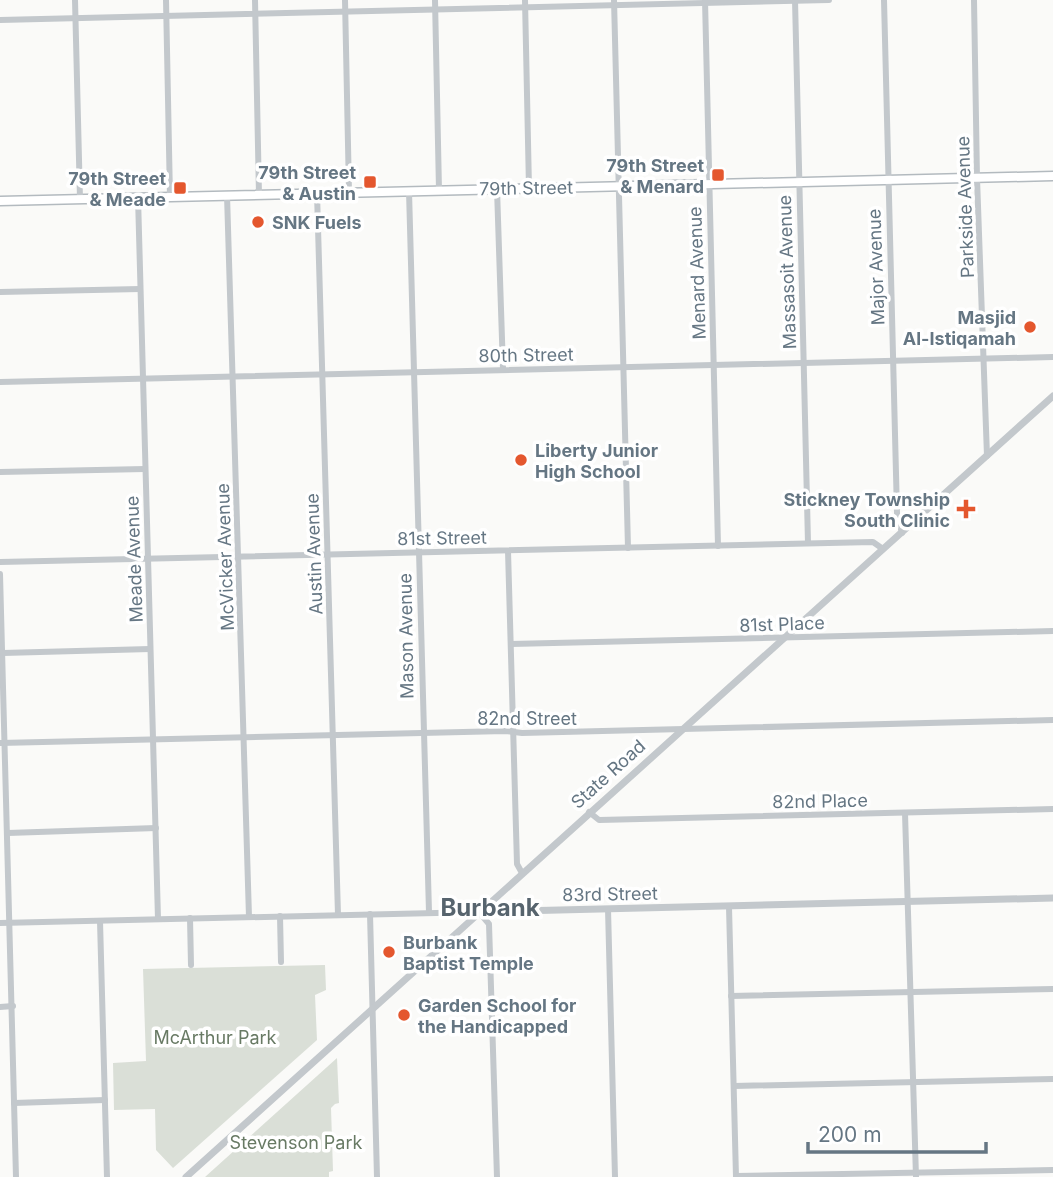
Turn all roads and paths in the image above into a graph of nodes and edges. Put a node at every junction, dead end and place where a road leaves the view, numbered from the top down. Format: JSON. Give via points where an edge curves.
{"nodes":[{"id":1,"x":75,"y":0,"type":"edge"},
{"id":2,"x":166,"y":0,"type":"edge"},
{"id":3,"x":255,"y":0,"type":"edge"},
{"id":4,"x":345,"y":0,"type":"edge"},
{"id":5,"x":435,"y":0,"type":"edge"},
{"id":6,"x":794,"y":0,"type":"edge"},
{"id":7,"x":829,"y":0,"type":"edge"},
{"id":8,"x":884,"y":0,"type":"edge"},
{"id":9,"x":974,"y":0,"type":"edge"},
{"id":10,"x":705,"y":1,"type":"edge"},
{"id":11,"x":614,"y":2,"type":"edge"},
{"id":12,"x":525,"y":4,"type":"edge"},
{"id":13,"x":436,"y":9,"type":"junction"},
{"id":14,"x":345,"y":12,"type":"junction"},
{"id":15,"x":255,"y":14,"type":"junction"},
{"id":16,"x":166,"y":16,"type":"junction"},
{"id":17,"x":75,"y":18,"type":"junction"},
{"id":18,"x":0,"y":20,"type":"edge"},
{"id":19,"x":1053,"y":176,"type":"edge"},
{"id":20,"x":977,"y":178,"type":"junction"},
{"id":21,"x":887,"y":180,"type":"junction"},
{"id":22,"x":798,"y":182,"type":"junction"},
{"id":23,"x":709,"y":184,"type":"junction"},
{"id":24,"x":618,"y":186,"type":"junction"},
{"id":25,"x":528,"y":188,"type":"junction"},
{"id":26,"x":498,"y":189,"type":"junction"},
{"id":27,"x":439,"y":190,"type":"junction"},
{"id":28,"x":409,"y":191,"type":"junction"},
{"id":29,"x":349,"y":192,"type":"junction"},
{"id":30,"x":317,"y":193,"type":"junction"},
{"id":31,"x":227,"y":195,"type":"junction"},
{"id":32,"x":259,"y":195,"type":"junction"},
{"id":33,"x":138,"y":197,"type":"junction"},
{"id":34,"x":170,"y":197,"type":"junction"},
{"id":35,"x":80,"y":199,"type":"junction"},
{"id":36,"x":0,"y":201,"type":"edge"},
{"id":37,"x":140,"y":289,"type":"junction"},
{"id":38,"x":0,"y":292,"type":"edge"},
{"id":39,"x":1053,"y":358,"type":"edge"},
{"id":40,"x":984,"y":359,"type":"junction"},
{"id":41,"x":893,"y":360,"type":"junction"},
{"id":42,"x":803,"y":364,"type":"junction"},
{"id":43,"x":713,"y":366,"type":"junction"},
{"id":44,"x":623,"y":367,"type":"junction"},
{"id":45,"x":503,"y":369,"type":"junction"},
{"id":46,"x":412,"y":372,"type":"junction"},
{"id":47,"x":323,"y":374,"type":"junction"},
{"id":48,"x":233,"y":376,"type":"junction"},
{"id":49,"x":142,"y":378,"type":"junction"},
{"id":50,"x":0,"y":382,"type":"edge"},
{"id":51,"x":1053,"y":396,"type":"edge"},
{"id":52,"x":987,"y":456,"type":"junction"},
{"id":53,"x":145,"y":469,"type":"junction"},
{"id":54,"x":0,"y":472,"type":"edge"},
{"id":55,"x":902,"y":533,"type":"junction"},
{"id":56,"x":808,"y":543,"type":"junction"},
{"id":57,"x":718,"y":545,"type":"junction"},
{"id":58,"x":628,"y":548,"type":"junction"},
{"id":59,"x":883,"y":549,"type":"junction"},
{"id":60,"x":508,"y":551,"type":"junction"},
{"id":61,"x":418,"y":553,"type":"junction"},
{"id":62,"x":328,"y":555,"type":"junction"},
{"id":63,"x":239,"y":557,"type":"junction"},
{"id":64,"x":148,"y":560,"type":"junction"},
{"id":65,"x":0,"y":562,"type":"edge"},
{"id":66,"x":0,"y":574,"type":"edge"},
{"id":67,"x":1053,"y":631,"type":"edge"},
{"id":68,"x":783,"y":638,"type":"junction"},
{"id":69,"x":511,"y":644,"type":"junction"},
{"id":70,"x":150,"y":649,"type":"junction"},
{"id":71,"x":3,"y":653,"type":"junction"},
{"id":72,"x":1053,"y":720,"type":"edge"},
{"id":73,"x":681,"y":730,"type":"junction"},
{"id":74,"x":513,"y":732,"type":"junction"},
{"id":75,"x":423,"y":733,"type":"junction"},
{"id":76,"x":333,"y":735,"type":"junction"},
{"id":77,"x":243,"y":737,"type":"junction"},
{"id":78,"x":153,"y":739,"type":"junction"},
{"id":79,"x":3,"y":743,"type":"edge"},
{"id":80,"x":1053,"y":809,"type":"edge"},
{"id":81,"x":589,"y":812,"type":"junction"},
{"id":82,"x":905,"y":813,"type":"junction"},
{"id":83,"x":156,"y":828,"type":"junction"},
{"id":84,"x":8,"y":834,"type":"junction"},
{"id":85,"x":523,"y":873,"type":"junction"},
{"id":86,"x":1053,"y":898,"type":"edge"},
{"id":87,"x":908,"y":902,"type":"junction"},
{"id":88,"x":729,"y":907,"type":"junction"},
{"id":89,"x":608,"y":909,"type":"junction"},
{"id":90,"x":429,"y":912,"type":"junction"},
{"id":91,"x":479,"y":912,"type":"junction"},
{"id":92,"x":370,"y":914,"type":"junction"},
{"id":93,"x":338,"y":915,"type":"junction"},
{"id":94,"x":280,"y":916,"type":"junction"},
{"id":95,"x":249,"y":917,"type":"junction"},
{"id":96,"x":190,"y":918,"type":"junction"},
{"id":97,"x":158,"y":919,"type":"junction"},
{"id":98,"x":100,"y":921,"type":"junction"},
{"id":99,"x":0,"y":923,"type":"edge"},
{"id":100,"x":10,"y":923,"type":"junction"},
{"id":101,"x":281,"y":962,"type":"dead end"},
{"id":102,"x":191,"y":965,"type":"dead end"},
{"id":103,"x":1053,"y":989,"type":"edge"},
{"id":104,"x":910,"y":992,"type":"junction"},
{"id":105,"x":731,"y":996,"type":"junction"},
{"id":106,"x":13,"y":1006,"type":"junction"},
{"id":107,"x":0,"y":1007,"type":"edge"},
{"id":108,"x":372,"y":1008,"type":"junction"},
{"id":109,"x":1053,"y":1079,"type":"edge"},
{"id":110,"x":913,"y":1082,"type":"junction"},
{"id":111,"x":734,"y":1086,"type":"junction"},
{"id":112,"x":105,"y":1100,"type":"junction"},
{"id":113,"x":15,"y":1103,"type":"junction"},
{"id":114,"x":1053,"y":1170,"type":"edge"},
{"id":115,"x":916,"y":1174,"type":"edge"},
{"id":116,"x":16,"y":1177,"type":"edge"},
{"id":117,"x":107,"y":1177,"type":"edge"},
{"id":118,"x":186,"y":1177,"type":"edge"},
{"id":119,"x":377,"y":1177,"type":"edge"},
{"id":120,"x":497,"y":1177,"type":"edge"},
{"id":121,"x":615,"y":1177,"type":"edge"},
{"id":122,"x":736,"y":1177,"type":"edge"}],
"edges":[{"from":1,"to":17,"type":"street"},
{"from":2,"to":16,"type":"street"},
{"from":3,"to":15,"type":"street"},
{"from":4,"to":14,"type":"street"},
{"from":5,"to":13,"type":"street"},
{"from":6,"to":7,"type":"street"},
{"from":6,"to":10,"type":"street"},
{"from":6,"to":22,"type":"street","name":"Massasoit Avenue"},
{"from":8,"to":21,"type":"street","name":"Major Avenue"},
{"from":9,"to":20,"type":"street","name":"Parkside Avenue"},
{"from":10,"to":11,"type":"street"},
{"from":10,"to":23,"type":"street","name":"Menard Avenue"},
{"from":11,"to":12,"type":"street"},
{"from":11,"to":24,"type":"street"},
{"from":12,"to":13,"type":"street"},
{"from":12,"to":25,"type":"street"},
{"from":13,"to":14,"type":"street"},
{"from":13,"to":27,"type":"street"},
{"from":14,"to":15,"type":"street"},
{"from":14,"to":29,"type":"street"},
{"from":15,"to":16,"type":"street"},
{"from":15,"to":32,"type":"street"},
{"from":16,"to":17,"type":"street"},
{"from":16,"to":34,"type":"street"},
{"from":17,"to":18,"type":"street"},
{"from":17,"to":35,"type":"street"},
{"from":19,"to":20,"type":"main road","name":"79th Street"},
{"from":20,"to":21,"type":"main road","name":"79th Street"},
{"from":20,"to":40,"type":"street","name":"Parkside Avenue"},
{"from":21,"to":22,"type":"main road","name":"79th Street"},
{"from":21,"to":41,"type":"street","name":"Major Avenue"},
{"from":22,"to":23,"type":"main road","name":"79th Street"},
{"from":22,"to":42,"type":"street","name":"Massasoit Avenue"},
{"from":23,"to":24,"type":"main road","name":"79th Street"},
{"from":23,"to":43,"type":"street","name":"Menard Avenue"},
{"from":24,"to":25,"type":"main road","name":"79th Street"},
{"from":24,"to":44,"type":"street"},
{"from":25,"to":26,"type":"main road","name":"79th Street"},
{"from":26,"to":27,"type":"main road","name":"79th Street"},
{"from":26,"to":45,"type":"street"},
{"from":27,"to":28,"type":"main road","name":"79th Street"},
{"from":28,"to":29,"type":"main road","name":"79th Street"},
{"from":28,"to":46,"type":"street","name":"Mason Avenue"},
{"from":29,"to":30,"type":"main road","name":"79th Street"},
{"from":30,"to":32,"type":"main road","name":"79th Street"},
{"from":30,"to":47,"type":"street","name":"Austin Avenue"},
{"from":31,"to":32,"type":"main road","name":"79th Street"},
{"from":31,"to":34,"type":"main road","name":"79th Street"},
{"from":31,"to":48,"type":"street","name":"McVicker Avenue"},
{"from":33,"to":34,"type":"main road","name":"79th Street"},
{"from":33,"to":35,"type":"main road","name":"79th Street"},
{"from":33,"to":37,"type":"street","name":"Meade Avenue"},
{"from":35,"to":36,"type":"main road","name":"79th Street"},
{"from":37,"to":38,"type":"street"},
{"from":37,"to":49,"type":"street","name":"Meade Avenue"},
{"from":39,"to":40,"type":"street","name":"80th Street"},
{"from":40,"to":41,"type":"street","name":"80th Street"},
{"from":40,"to":52,"type":"street","name":"Parkside Avenue"},
{"from":41,"to":42,"type":"street","name":"80th Street"},
{"from":41,"to":55,"type":"street","name":"Major Avenue","via":[[897,513]]},
{"from":42,"to":43,"type":"street","name":"80th Street"},
{"from":42,"to":56,"type":"street","name":"Massasoit Avenue"},
{"from":43,"to":44,"type":"street","name":"80th Street"},
{"from":43,"to":57,"type":"street","name":"Menard Avenue"},
{"from":44,"to":45,"type":"street","name":"80th Street"},
{"from":44,"to":58,"type":"street"},
{"from":45,"to":46,"type":"street","name":"80th Street"},
{"from":46,"to":47,"type":"street","name":"80th Street"},
{"from":46,"to":61,"type":"street","name":"Mason Avenue"},
{"from":47,"to":48,"type":"street","name":"80th Street"},
{"from":47,"to":62,"type":"street","name":"Austin Avenue"},
{"from":48,"to":49,"type":"street","name":"80th Street"},
{"from":48,"to":63,"type":"street","name":"McVicker Avenue"},
{"from":49,"to":50,"type":"street","name":"80th Street"},
{"from":49,"to":53,"type":"street","name":"Meade Avenue"},
{"from":51,"to":52,"type":"street","name":"State Road"},
{"from":52,"to":55,"type":"street","name":"State Road"},
{"from":53,"to":54,"type":"street"},
{"from":53,"to":64,"type":"street","name":"Meade Avenue"},
{"from":55,"to":59,"type":"street","name":"State Road"},
{"from":56,"to":57,"type":"street","name":"81st Street"},
{"from":56,"to":59,"type":"street","name":"81st Street","via":[[873,542]]},
{"from":57,"to":58,"type":"street","name":"81st Street"},
{"from":58,"to":60,"type":"street","name":"81st Street"},
{"from":59,"to":68,"type":"street","name":"State Road"},
{"from":60,"to":61,"type":"street","name":"81st Street"},
{"from":60,"to":69,"type":"street"},
{"from":61,"to":62,"type":"street","name":"81st Street"},
{"from":61,"to":75,"type":"street","name":"Mason Avenue"},
{"from":62,"to":63,"type":"street","name":"81st Street"},
{"from":62,"to":76,"type":"street","name":"Austin Avenue"},
{"from":63,"to":64,"type":"street","name":"81st Street"},
{"from":63,"to":77,"type":"street","name":"McVicker Avenue"},
{"from":64,"to":65,"type":"street","name":"81st Street"},
{"from":64,"to":70,"type":"street","name":"Meade Avenue"},
{"from":66,"to":71,"type":"street"},
{"from":67,"to":68,"type":"street","name":"81st Place"},
{"from":68,"to":69,"type":"street","name":"81st Place"},
{"from":68,"to":73,"type":"street","name":"State Road"},
{"from":69,"to":74,"type":"street"},
{"from":70,"to":71,"type":"street"},
{"from":70,"to":78,"type":"street","name":"Meade Avenue"},
{"from":71,"to":79,"type":"street"},
{"from":72,"to":73,"type":"street","name":"82nd Street"},
{"from":73,"to":74,"type":"street","name":"82nd Street"},
{"from":73,"to":81,"type":"street","name":"State Road"},
{"from":74,"to":75,"type":"street","name":"82nd Street"},
{"from":74,"to":85,"type":"street","via":[[517,864]]},
{"from":75,"to":76,"type":"street","name":"82nd Street"},
{"from":75,"to":90,"type":"street","name":"Mason Avenue"},
{"from":76,"to":77,"type":"street","name":"82nd Street"},
{"from":76,"to":93,"type":"street","name":"Austin Avenue"},
{"from":77,"to":78,"type":"street","name":"82nd Street"},
{"from":77,"to":95,"type":"street","name":"McVicker Avenue"},
{"from":78,"to":79,"type":"street","name":"82nd Street"},
{"from":78,"to":83,"type":"street","name":"Meade Avenue"},
{"from":79,"to":84,"type":"street"},
{"from":80,"to":82,"type":"street","name":"82nd Place"},
{"from":81,"to":82,"type":"street","name":"82nd Place","via":[[599,820]]},
{"from":81,"to":85,"type":"street","name":"State Road"},
{"from":82,"to":87,"type":"street"},
{"from":83,"to":84,"type":"street"},
{"from":83,"to":97,"type":"street","name":"Meade Avenue"},
{"from":84,"to":100,"type":"street"},
{"from":85,"to":91,"type":"street","name":"State Road"},
{"from":86,"to":87,"type":"street","name":"83rd Street"},
{"from":87,"to":88,"type":"street","name":"83rd Street"},
{"from":87,"to":104,"type":"street"},
{"from":88,"to":89,"type":"street","name":"83rd Street"},
{"from":88,"to":105,"type":"street"},
{"from":89,"to":91,"type":"street","name":"83rd Street"},
{"from":89,"to":121,"type":"street"},
{"from":90,"to":91,"type":"street","name":"83rd Street"},
{"from":90,"to":92,"type":"street","name":"83rd Street"},
{"from":91,"to":108,"type":"street","name":"State Road"},
{"from":91,"to":120,"type":"street","via":[[489,924]]},
{"from":92,"to":93,"type":"street","name":"83rd Street"},
{"from":92,"to":108,"type":"street"},
{"from":93,"to":94,"type":"street","name":"83rd Street"},
{"from":94,"to":95,"type":"street","name":"83rd Street"},
{"from":94,"to":101,"type":"street"},
{"from":95,"to":96,"type":"street","name":"83rd Street"},
{"from":96,"to":97,"type":"street","name":"83rd Street"},
{"from":96,"to":102,"type":"street"},
{"from":97,"to":98,"type":"street","name":"83rd Street"},
{"from":98,"to":100,"type":"street","name":"83rd Street"},
{"from":98,"to":112,"type":"street"},
{"from":99,"to":100,"type":"street","name":"83rd Street"},
{"from":100,"to":106,"type":"street"},
{"from":103,"to":104,"type":"street"},
{"from":104,"to":105,"type":"street"},
{"from":104,"to":110,"type":"street"},
{"from":105,"to":111,"type":"street"},
{"from":106,"to":107,"type":"street"},
{"from":106,"to":113,"type":"street"},
{"from":108,"to":118,"type":"street","name":"State Road"},
{"from":108,"to":119,"type":"street"},
{"from":109,"to":110,"type":"street"},
{"from":110,"to":111,"type":"street"},
{"from":110,"to":115,"type":"street"},
{"from":111,"to":122,"type":"street"},
{"from":112,"to":113,"type":"street"},
{"from":112,"to":117,"type":"street"},
{"from":113,"to":116,"type":"street"},
{"from":114,"to":115,"type":"street"},
{"from":115,"to":122,"type":"street"}]}
